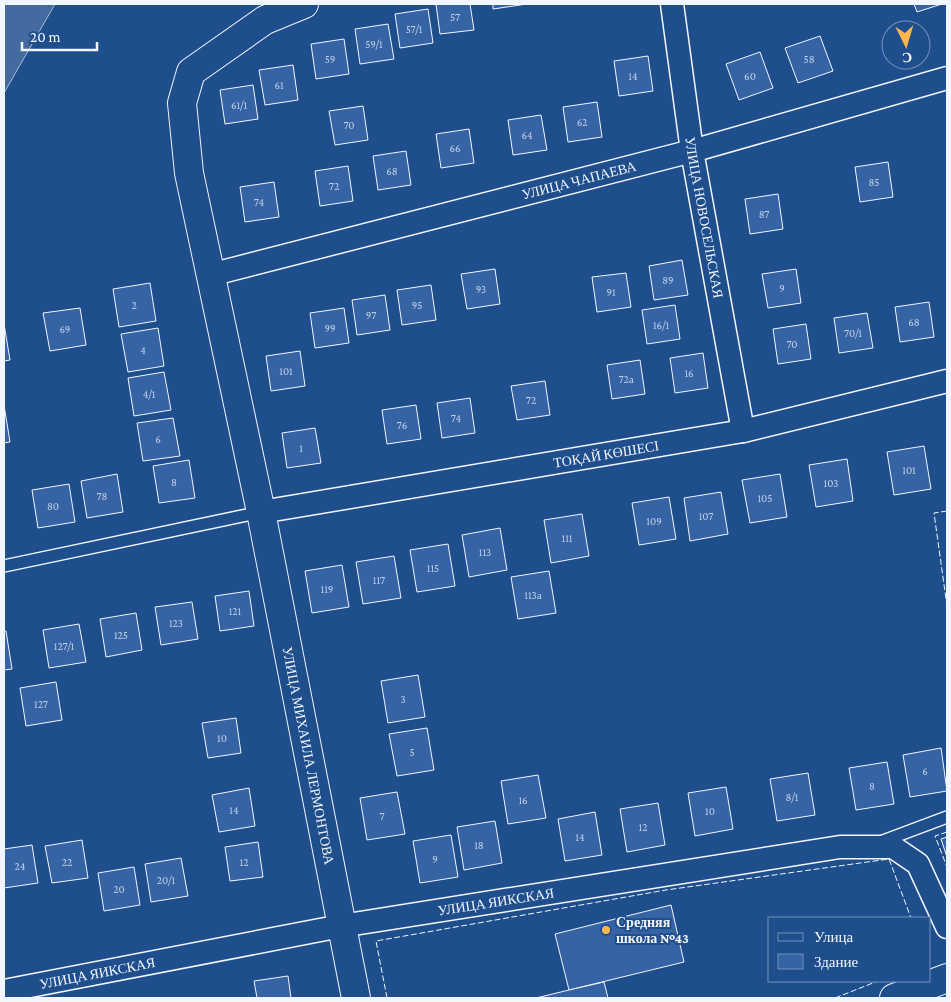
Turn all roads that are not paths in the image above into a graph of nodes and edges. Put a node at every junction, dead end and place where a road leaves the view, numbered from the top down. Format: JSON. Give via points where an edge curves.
{"nodes":[{"id":1,"x":304,"y":4,"type":"edge"},
{"id":2,"x":672,"y":4,"type":"edge"},
{"id":3,"x":947,"y":78,"type":"edge"},
{"id":4,"x":692,"y":151,"type":"junction"},
{"id":5,"x":210,"y":275,"type":"junction"},
{"id":6,"x":947,"y":381,"type":"edge"},
{"id":7,"x":743,"y":430,"type":"junction"},
{"id":8,"x":261,"y":512,"type":"junction"},
{"id":9,"x":4,"y":566,"type":"edge"},
{"id":10,"x":947,"y":818,"type":"edge"},
{"id":11,"x":871,"y":846,"type":"junction"},
{"id":12,"x":341,"y":926,"type":"junction"},
{"id":13,"x":947,"y":927,"type":"edge"},
{"id":14,"x":947,"y":978,"type":"edge"},
{"id":15,"x":4,"y":991,"type":"edge"},
{"id":16,"x":356,"y":998,"type":"edge"},
{"id":17,"x":894,"y":998,"type":"edge"}],
"edges":[{"from":1,"to":5,"type":"street","name":"УЛИЦА МИХАИЛА ЛЕРМОНТОВА","via":[[265,20],[191,72],[182,103],[190,173]]},
{"from":2,"to":4,"type":"street","name":"УЛИЦА НОВОСЕЛЬСКАЯ"},
{"from":3,"to":4,"type":"street","name":"УЛИЦА ЧАПАЕВА"},
{"from":4,"to":5,"type":"street","name":"УЛИЦА ЧАПАЕВА"},
{"from":4,"to":7,"type":"street","name":"УЛИЦА НОВОСЕЛЬСКАЯ"},
{"from":5,"to":8,"type":"street","name":"УЛИЦА МИХАИЛА ЛЕРМОНТОВА"},
{"from":6,"to":7,"type":"street","name":"ТОҚАЙ КӨШЕСІ"},
{"from":7,"to":8,"type":"street","name":"ТОҚАЙ КӨШЕСІ"},
{"from":8,"to":9,"type":"lane"},
{"from":8,"to":12,"type":"street","name":"УЛИЦА МИХАИЛА ЛЕРМОНТОВА"},
{"from":10,"to":11,"type":"lane"},
{"from":11,"to":12,"type":"street","name":"УЛИЦА ЯИКСКАЯ","via":[[840,847]]},
{"from":11,"to":13,"type":"street","name":"УЛИЦА ЯИКСКАЯ","via":[[893,847],[918,864]]},
{"from":12,"to":15,"type":"street","name":"УЛИЦА ЯИКСКАЯ"},
{"from":12,"to":16,"type":"street","name":"УЛИЦА МИХАИЛА ЛЕРМОНТОВА"},
{"from":14,"to":17,"type":"street"}]}
